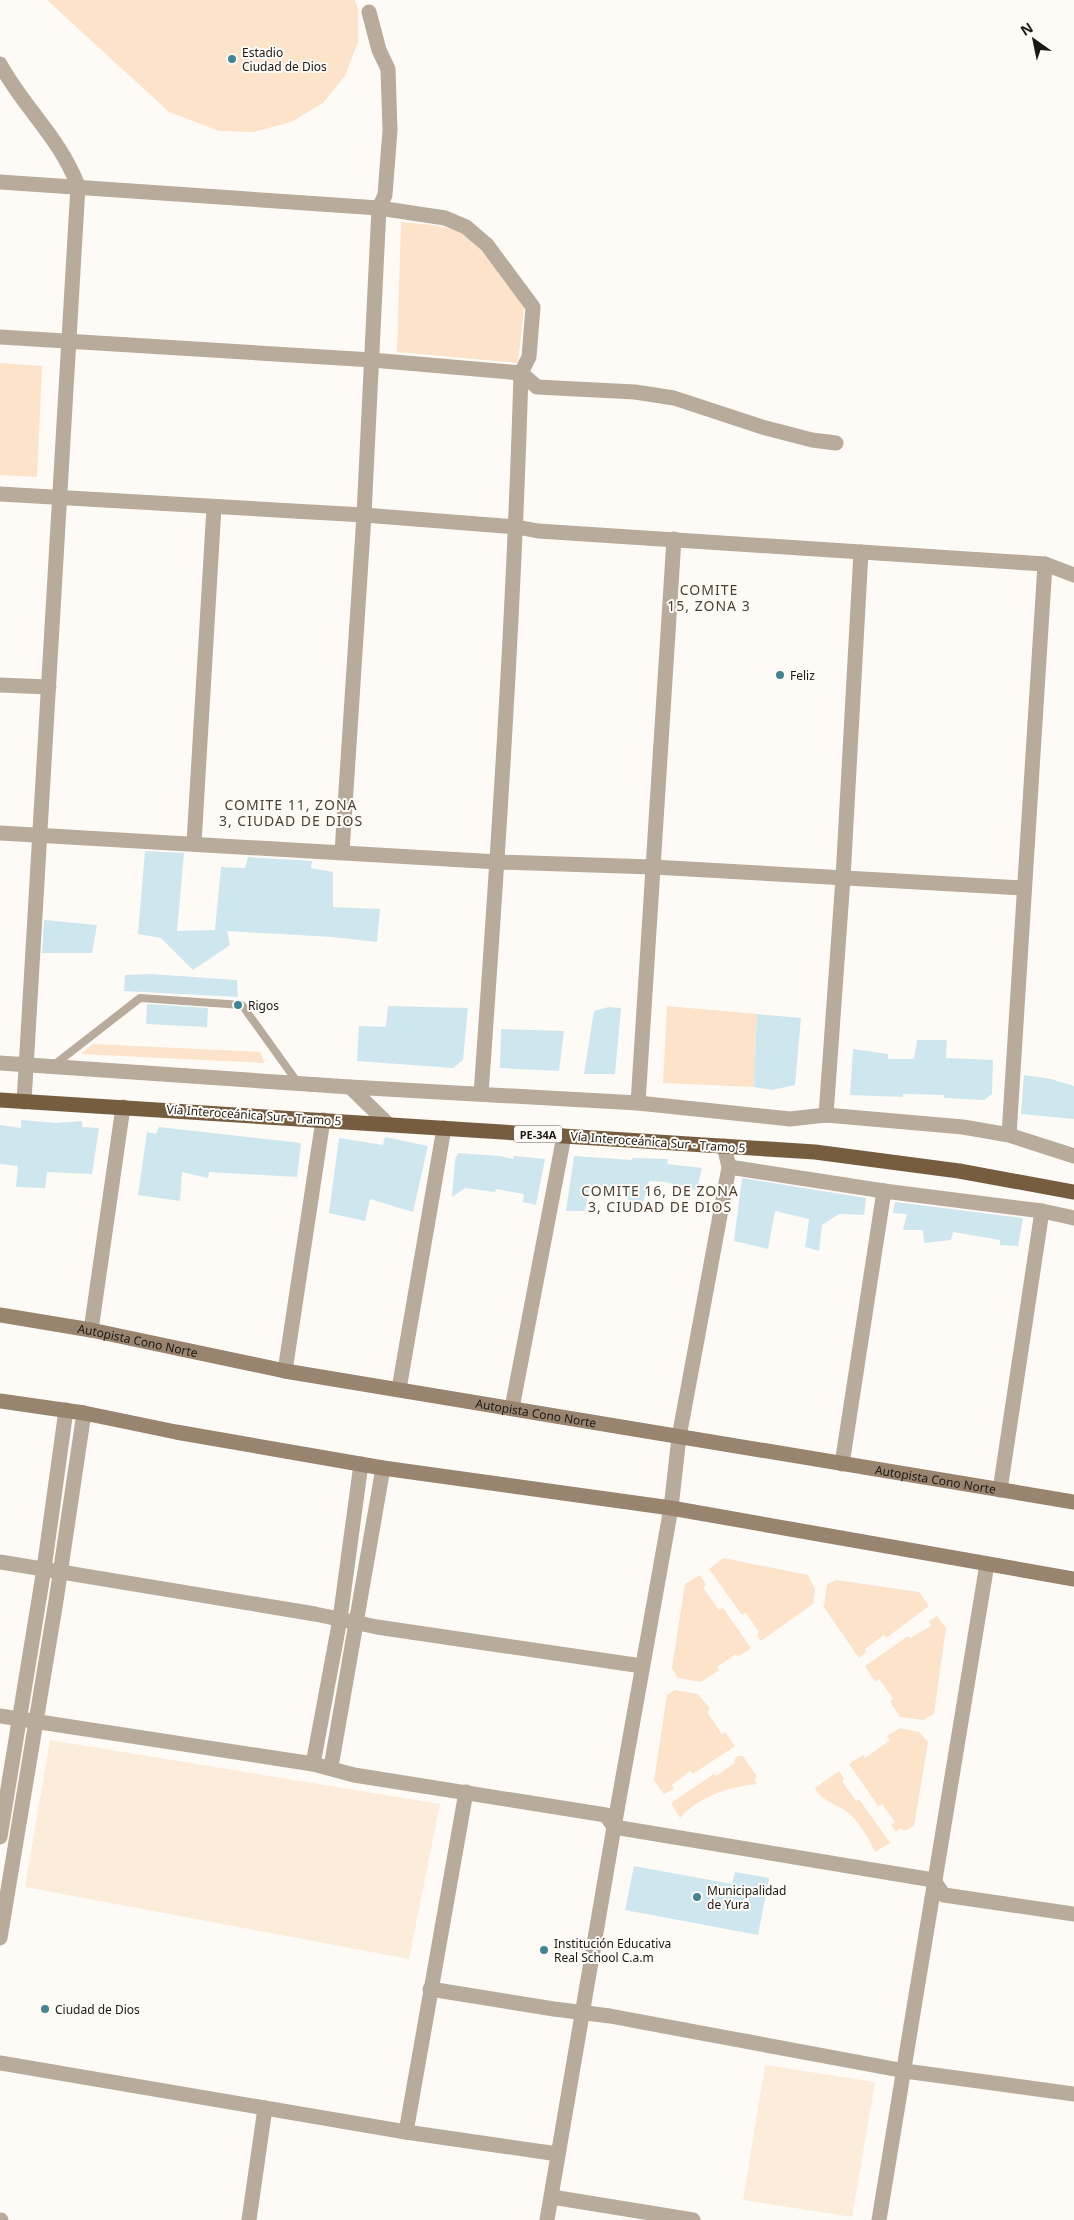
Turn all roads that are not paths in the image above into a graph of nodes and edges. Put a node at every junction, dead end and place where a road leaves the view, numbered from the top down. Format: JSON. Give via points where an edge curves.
{"nodes":[{"id":1,"x":369,"y":12,"type":"dead end"},
{"id":2,"x":0,"y":64,"type":"edge"},
{"id":3,"x":0,"y":182,"type":"edge"},
{"id":4,"x":78,"y":186,"type":"junction"},
{"id":5,"x":379,"y":208,"type":"junction"},
{"id":6,"x":0,"y":337,"type":"edge"},
{"id":7,"x":69,"y":341,"type":"junction"},
{"id":8,"x":372,"y":360,"type":"junction"},
{"id":9,"x":521,"y":373,"type":"junction"},
{"id":10,"x":836,"y":443,"type":"dead end"},
{"id":11,"x":0,"y":494,"type":"edge"},
{"id":12,"x":61,"y":497,"type":"junction"},
{"id":13,"x":214,"y":507,"type":"junction"},
{"id":14,"x":364,"y":515,"type":"junction"},
{"id":15,"x":517,"y":527,"type":"junction"},
{"id":16,"x":674,"y":540,"type":"junction"},
{"id":17,"x":861,"y":552,"type":"junction"},
{"id":18,"x":1045,"y":564,"type":"junction"},
{"id":19,"x":1074,"y":575,"type":"edge"},
{"id":20,"x":0,"y":685,"type":"edge"},
{"id":21,"x":49,"y":688,"type":"junction"},
{"id":22,"x":0,"y":833,"type":"edge"},
{"id":23,"x":39,"y":834,"type":"junction"},
{"id":24,"x":194,"y":843,"type":"junction"},
{"id":25,"x":342,"y":852,"type":"junction"},
{"id":26,"x":498,"y":862,"type":"junction"},
{"id":27,"x":653,"y":868,"type":"junction"},
{"id":28,"x":843,"y":878,"type":"junction"},
{"id":29,"x":1024,"y":888,"type":"junction"},
{"id":30,"x":0,"y":1063,"type":"edge"},
{"id":31,"x":25,"y":1064,"type":"junction"},
{"id":32,"x":53,"y":1065,"type":"junction"},
{"id":33,"x":298,"y":1084,"type":"junction"},
{"id":34,"x":350,"y":1087,"type":"junction"},
{"id":35,"x":481,"y":1094,"type":"junction"},
{"id":36,"x":0,"y":1100,"type":"edge"},
{"id":37,"x":24,"y":1102,"type":"junction"},
{"id":38,"x":638,"y":1103,"type":"junction"},
{"id":39,"x":122,"y":1107,"type":"junction"},
{"id":40,"x":826,"y":1115,"type":"junction"},
{"id":41,"x":323,"y":1120,"type":"junction"},
{"id":42,"x":388,"y":1124,"type":"junction"},
{"id":43,"x":444,"y":1128,"type":"junction"},
{"id":44,"x":1009,"y":1135,"type":"junction"},
{"id":45,"x":564,"y":1136,"type":"junction"},
{"id":46,"x":724,"y":1146,"type":"junction"},
{"id":47,"x":1074,"y":1156,"type":"edge"},
{"id":48,"x":729,"y":1167,"type":"junction"},
{"id":49,"x":884,"y":1191,"type":"junction"},
{"id":50,"x":1074,"y":1192,"type":"edge"},
{"id":51,"x":1042,"y":1211,"type":"junction"},
{"id":52,"x":1074,"y":1218,"type":"edge"},
{"id":53,"x":0,"y":1315,"type":"edge"},
{"id":54,"x":91,"y":1330,"type":"junction"},
{"id":55,"x":285,"y":1371,"type":"junction"},
{"id":56,"x":398,"y":1389,"type":"junction"},
{"id":57,"x":0,"y":1401,"type":"edge"},
{"id":58,"x":512,"y":1408,"type":"junction"},
{"id":59,"x":66,"y":1410,"type":"junction"},
{"id":60,"x":84,"y":1413,"type":"junction"},
{"id":61,"x":679,"y":1437,"type":"junction"},
{"id":62,"x":361,"y":1464,"type":"junction"},
{"id":63,"x":842,"y":1464,"type":"junction"},
{"id":64,"x":383,"y":1468,"type":"junction"},
{"id":65,"x":1000,"y":1490,"type":"junction"},
{"id":66,"x":1074,"y":1502,"type":"edge"},
{"id":67,"x":671,"y":1508,"type":"junction"},
{"id":68,"x":0,"y":1562,"type":"edge"},
{"id":69,"x":987,"y":1564,"type":"junction"},
{"id":70,"x":44,"y":1569,"type":"junction"},
{"id":71,"x":60,"y":1572,"type":"junction"},
{"id":72,"x":1074,"y":1579,"type":"edge"},
{"id":73,"x":340,"y":1619,"type":"junction"},
{"id":74,"x":357,"y":1622,"type":"junction"},
{"id":75,"x":642,"y":1666,"type":"junction"},
{"id":76,"x":0,"y":1716,"type":"edge"},
{"id":77,"x":20,"y":1719,"type":"junction"},
{"id":78,"x":36,"y":1722,"type":"junction"},
{"id":79,"x":313,"y":1764,"type":"junction"},
{"id":80,"x":331,"y":1767,"type":"junction"},
{"id":81,"x":466,"y":1792,"type":"junction"},
{"id":82,"x":614,"y":1827,"type":"junction"},
{"id":83,"x":0,"y":1837,"type":"edge"},
{"id":84,"x":933,"y":1880,"type":"junction"},
{"id":85,"x":1074,"y":1914,"type":"edge"},
{"id":86,"x":2,"y":1921,"type":"edge"},
{"id":87,"x":0,"y":1938,"type":"edge"},
{"id":88,"x":430,"y":1989,"type":"junction"},
{"id":89,"x":582,"y":2012,"type":"junction"},
{"id":90,"x":0,"y":2063,"type":"edge"},
{"id":91,"x":905,"y":2071,"type":"junction"},
{"id":92,"x":1074,"y":2094,"type":"edge"},
{"id":93,"x":264,"y":2108,"type":"junction"},
{"id":94,"x":406,"y":2132,"type":"junction"},
{"id":95,"x":558,"y":2154,"type":"junction"},
{"id":96,"x":552,"y":2197,"type":"junction"},
{"id":97,"x":249,"y":2220,"type":"edge"},
{"id":98,"x":548,"y":2220,"type":"edge"},
{"id":99,"x":693,"y":2220,"type":"edge"},
{"id":100,"x":879,"y":2220,"type":"edge"}],
"edges":[{"from":1,"to":5,"type":"street","via":[[379,50],[388,69],[390,130],[385,195]]},
{"from":2,"to":4,"type":"street","via":[[69,163]]},
{"from":3,"to":4,"type":"street"},
{"from":4,"to":5,"type":"street"},
{"from":4,"to":7,"type":"street"},
{"from":5,"to":8,"type":"street"},
{"from":5,"to":9,"type":"street","via":[[445,218],[466,227],[487,245],[533,307],[528,357]]},
{"from":6,"to":7,"type":"street"},
{"from":7,"to":8,"type":"street"},
{"from":7,"to":12,"type":"street"},
{"from":8,"to":9,"type":"street"},
{"from":8,"to":14,"type":"street"},
{"from":9,"to":10,"type":"street","via":[[537,387],[635,392],[674,398],[762,427]]},
{"from":9,"to":15,"type":"street"},
{"from":11,"to":12,"type":"street"},
{"from":12,"to":13,"type":"street"},
{"from":12,"to":21,"type":"street"},
{"from":13,"to":14,"type":"street"},
{"from":13,"to":24,"type":"street"},
{"from":14,"to":15,"type":"street"},
{"from":14,"to":25,"type":"street"},
{"from":15,"to":16,"type":"street"},
{"from":15,"to":26,"type":"street"},
{"from":16,"to":17,"type":"street"},
{"from":16,"to":27,"type":"street"},
{"from":17,"to":18,"type":"street"},
{"from":17,"to":28,"type":"street"},
{"from":18,"to":19,"type":"street"},
{"from":18,"to":29,"type":"street"},
{"from":20,"to":21,"type":"street"},
{"from":21,"to":23,"type":"street"},
{"from":22,"to":23,"type":"street"},
{"from":23,"to":24,"type":"street"},
{"from":23,"to":31,"type":"street"},
{"from":24,"to":25,"type":"street"},
{"from":25,"to":26,"type":"street"},
{"from":26,"to":27,"type":"street"},
{"from":26,"to":35,"type":"street"},
{"from":27,"to":28,"type":"street"},
{"from":27,"to":38,"type":"street"},
{"from":28,"to":29,"type":"street"},
{"from":28,"to":40,"type":"street"},
{"from":29,"to":44,"type":"street"},
{"from":30,"to":31,"type":"street"},
{"from":31,"to":32,"type":"street"},
{"from":31,"to":37,"type":"street"},
{"from":32,"to":33,"type":"street"},
{"from":32,"to":33,"type":"lane","via":[[140,998],[242,1005]]},
{"from":33,"to":34,"type":"street"},
{"from":34,"to":35,"type":"street"},
{"from":34,"to":42,"type":"street"},
{"from":35,"to":38,"type":"street"},
{"from":36,"to":37,"type":"highway","name":"Vía Interoceánica Sur - Tramo 5","number":"PE-34A"},
{"from":37,"to":39,"type":"highway","name":"Vía Interoceánica Sur - Tramo 5","number":"PE-34A"},
{"from":38,"to":40,"type":"street","via":[[790,1119]]},
{"from":39,"to":41,"type":"highway","name":"Vía Interoceánica Sur - Tramo 5","number":"PE-34A"},
{"from":39,"to":54,"type":"street"},
{"from":40,"to":44,"type":"street"},
{"from":41,"to":42,"type":"highway","name":"Vía Interoceánica Sur - Tramo 5","number":"PE-34A"},
{"from":41,"to":55,"type":"street"},
{"from":42,"to":43,"type":"highway","name":"Vía Interoceánica Sur - Tramo 5","number":"PE-34A"},
{"from":43,"to":45,"type":"highway","name":"Vía Interoceánica Sur - Tramo 5","number":"PE-34A"},
{"from":43,"to":56,"type":"street"},
{"from":44,"to":47,"type":"street"},
{"from":45,"to":46,"type":"highway","name":"Vía Interoceánica Sur - Tramo 5","number":"PE-34A"},
{"from":45,"to":58,"type":"street"},
{"from":46,"to":48,"type":"street"},
{"from":46,"to":50,"type":"highway","name":"Vía Interoceánica Sur - Tramo 5","number":"PE-34A","via":[[900,1162]]},
{"from":48,"to":49,"type":"street"},
{"from":48,"to":61,"type":"street"},
{"from":49,"to":51,"type":"street"},
{"from":49,"to":63,"type":"street"},
{"from":51,"to":52,"type":"street"},
{"from":51,"to":65,"type":"street"},
{"from":53,"to":54,"type":"main road","name":"Autopista Cono Norte"},
{"from":54,"to":55,"type":"main road","name":"Autopista Cono Norte"},
{"from":55,"to":56,"type":"main road","name":"Autopista Cono Norte"},
{"from":56,"to":58,"type":"main road","name":"Autopista Cono Norte"},
{"from":57,"to":59,"type":"main road"},
{"from":58,"to":61,"type":"main road","name":"Autopista Cono Norte"},
{"from":59,"to":60,"type":"main road"},
{"from":59,"to":70,"type":"street"},
{"from":60,"to":62,"type":"main road"},
{"from":60,"to":71,"type":"street"},
{"from":61,"to":63,"type":"main road","name":"Autopista Cono Norte"},
{"from":61,"to":67,"type":"street"},
{"from":62,"to":64,"type":"main road"},
{"from":62,"to":73,"type":"street"},
{"from":63,"to":65,"type":"main road","name":"Autopista Cono Norte"},
{"from":64,"to":67,"type":"main road"},
{"from":64,"to":74,"type":"street"},
{"from":65,"to":66,"type":"main road","name":"Autopista Cono Norte"},
{"from":67,"to":69,"type":"main road"},
{"from":67,"to":75,"type":"street"},
{"from":68,"to":70,"type":"street"},
{"from":69,"to":72,"type":"main road"},
{"from":69,"to":84,"type":"street"},
{"from":70,"to":71,"type":"street"},
{"from":70,"to":77,"type":"street"},
{"from":71,"to":73,"type":"street"},
{"from":71,"to":78,"type":"street"},
{"from":73,"to":74,"type":"street"},
{"from":73,"to":79,"type":"street"},
{"from":74,"to":75,"type":"street"},
{"from":74,"to":80,"type":"street"},
{"from":75,"to":82,"type":"street"},
{"from":76,"to":77,"type":"street"},
{"from":77,"to":78,"type":"street"},
{"from":77,"to":83,"type":"street"},
{"from":78,"to":79,"type":"street"},
{"from":78,"to":86,"type":"street"},
{"from":79,"to":80,"type":"street"},
{"from":80,"to":81,"type":"street","via":[[354,1774]]},
{"from":81,"to":82,"type":"street","via":[[606,1815]]},
{"from":81,"to":88,"type":"street"},
{"from":82,"to":84,"type":"street"},
{"from":82,"to":89,"type":"street"},
{"from":84,"to":85,"type":"street","via":[[944,1894]]},
{"from":84,"to":91,"type":"street"},
{"from":86,"to":87,"type":"street"},
{"from":88,"to":89,"type":"street"},
{"from":88,"to":94,"type":"street"},
{"from":89,"to":91,"type":"street"},
{"from":89,"to":95,"type":"street"},
{"from":90,"to":93,"type":"street"},
{"from":91,"to":92,"type":"street"},
{"from":91,"to":100,"type":"street"},
{"from":93,"to":94,"type":"street"},
{"from":93,"to":97,"type":"street"},
{"from":94,"to":95,"type":"street"},
{"from":95,"to":96,"type":"street"},
{"from":96,"to":98,"type":"street"},
{"from":96,"to":99,"type":"street"}]}
